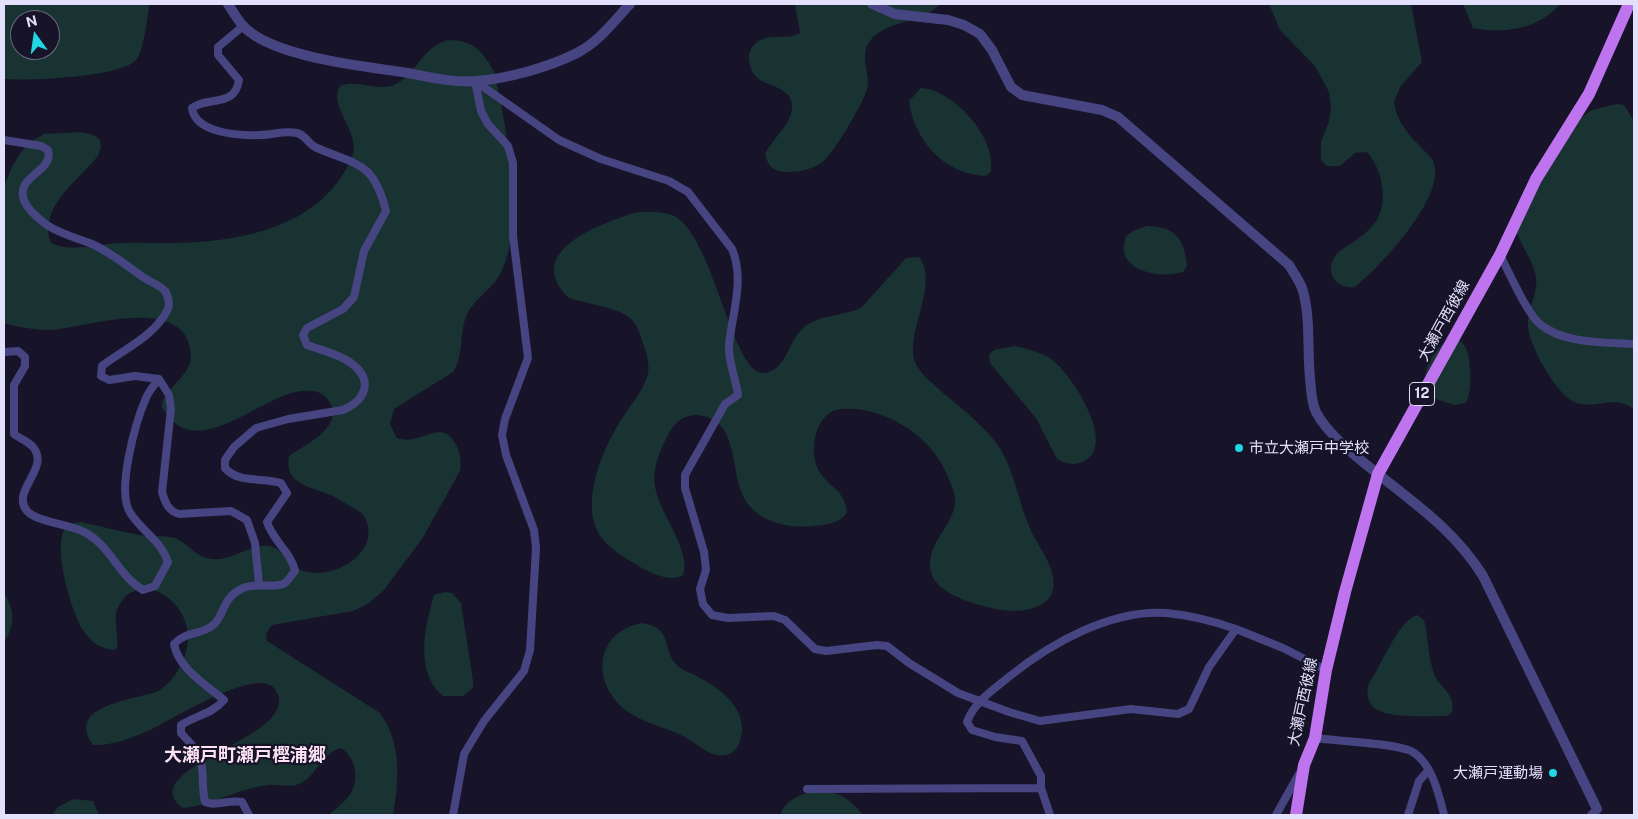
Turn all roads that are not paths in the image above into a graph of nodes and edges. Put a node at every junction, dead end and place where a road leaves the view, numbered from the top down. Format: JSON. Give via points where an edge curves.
{"nodes":[{"id":1,"x":228,"y":4,"type":"edge"},
{"id":2,"x":630,"y":4,"type":"edge"},
{"id":3,"x":872,"y":4,"type":"edge"},
{"id":4,"x":1629,"y":4,"type":"edge"},
{"id":5,"x":242,"y":27,"type":"junction"},
{"id":6,"x":475,"y":81,"type":"junction"},
{"id":7,"x":4,"y":140,"type":"edge"},
{"id":8,"x":1500,"y":255,"type":"junction"},
{"id":9,"x":1634,"y":344,"type":"edge"},
{"id":10,"x":4,"y":352,"type":"edge"},
{"id":11,"x":159,"y":380,"type":"junction"},
{"id":12,"x":1378,"y":474,"type":"junction"},
{"id":13,"x":259,"y":584,"type":"junction"},
{"id":14,"x":1236,"y":629,"type":"junction"},
{"id":15,"x":1326,"y":670,"type":"junction"},
{"id":16,"x":981,"y":700,"type":"junction"},
{"id":17,"x":1315,"y":738,"type":"junction"},
{"id":18,"x":1304,"y":765,"type":"junction"},
{"id":19,"x":1428,"y":770,"type":"junction"},
{"id":20,"x":1041,"y":788,"type":"junction"},
{"id":21,"x":807,"y":789,"type":"dead end"},
{"id":22,"x":1594,"y":812,"type":"edge"},
{"id":23,"x":248,"y":815,"type":"edge"},
{"id":24,"x":453,"y":815,"type":"edge"},
{"id":25,"x":1050,"y":815,"type":"edge"},
{"id":26,"x":1276,"y":815,"type":"edge"},
{"id":27,"x":1296,"y":815,"type":"edge"},
{"id":28,"x":1408,"y":815,"type":"edge"},
{"id":29,"x":1444,"y":815,"type":"edge"}],
"edges":[{"from":1,"to":5,"type":"street"},
{"from":2,"to":6,"type":"street","via":[[602,36],[578,53],[504,77]]},
{"from":3,"to":12,"type":"street","via":[[895,14],[964,25],[980,34],[1011,87],[1022,95],[1102,110],[1118,118],[1289,265],[1302,286],[1312,399],[1317,412],[1358,460]]},
{"from":4,"to":8,"type":"main road","name":"大瀬戸西彼線","number":"12","via":[[1589,94],[1536,179]]},
{"from":5,"to":6,"type":"street","via":[[268,43],[286,49],[357,65]]},
{"from":5,"to":13,"type":"street","via":[[218,47],[218,55],[239,80],[238,88],[218,102],[198,103],[192,108],[193,115],[204,127],[238,134],[260,136],[286,131],[300,134],[312,145],[362,165],[382,194],[386,211],[364,251],[354,297],[343,309],[307,328],[303,336],[307,345],[349,362],[359,371],[365,388],[363,396],[343,410],[262,425],[234,447],[225,460],[225,468],[230,474],[281,483],[287,493],[267,522],[270,533],[293,561],[295,571],[285,583]]},
{"from":6,"to":16,"type":"street","via":[[559,140],[601,159],[669,181],[688,192],[737,260],[735,310],[729,346],[738,395],[725,404],[685,475],[685,488],[704,552],[706,570],[700,589],[703,604],[712,614],[728,618],[764,615],[785,620],[815,649],[887,646],[908,663],[958,692]]},
{"from":6,"to":24,"type":"street","via":[[481,111],[508,146],[513,163],[513,236],[528,358],[505,419],[502,436],[534,530],[536,548],[530,650],[524,671],[484,721],[464,754]]},
{"from":7,"to":11,"type":"street","via":[[48,150],[48,162],[27,179],[24,187],[23,199],[42,220],[60,232],[115,255],[165,292],[168,309],[151,332],[102,366],[100,371],[101,376],[109,380],[135,376]]},
{"from":8,"to":9,"type":"street","via":[[1540,324],[1557,334],[1577,339]]},
{"from":8,"to":12,"type":"main road","name":"大瀬戸西彼線","number":"12"},
{"from":10,"to":11,"type":"street","via":[[18,351],[25,357],[25,366],[14,384],[14,434],[33,447],[38,466],[24,492],[26,510],[34,516],[93,537],[133,584],[143,590],[155,586],[168,562],[160,545],[130,513],[126,485],[129,457],[146,398]]},
{"from":11,"to":13,"type":"street","via":[[169,395],[171,409],[162,492],[166,504],[179,514],[231,511],[247,520],[255,543]]},
{"from":12,"to":15,"type":"main road","name":"大瀬戸西彼線","number":"12"},
{"from":12,"to":22,"type":"street","via":[[1454,536],[1470,555],[1483,576]]},
{"from":13,"to":23,"type":"street","via":[[232,596],[212,627],[182,636],[174,644],[176,652],[194,674],[224,700],[209,714],[181,725],[181,733],[198,753],[204,802],[242,802]]},
{"from":14,"to":15,"type":"street"},
{"from":14,"to":16,"type":"street","via":[[1202,618],[1164,613],[1104,623],[1072,634],[1046,648]]},
{"from":14,"to":16,"type":"street","via":[[1209,667],[1189,709],[1178,714],[1131,709],[1040,721]]},
{"from":15,"to":17,"type":"main road","name":"大瀬戸西彼線","number":"12"},
{"from":16,"to":20,"type":"street","via":[[971,711],[967,722],[972,730],[1022,741],[1041,776]]},
{"from":17,"to":18,"type":"main road","name":"大瀬戸西彼線","number":"12"},
{"from":17,"to":19,"type":"street","via":[[1404,749],[1419,758]]},
{"from":18,"to":26,"type":"street"},
{"from":18,"to":27,"type":"main road","name":"大瀬戸西彼線","number":"12"},
{"from":19,"to":28,"type":"street","via":[[1419,781]]},
{"from":19,"to":29,"type":"street"},
{"from":20,"to":21,"type":"street"},
{"from":20,"to":25,"type":"street"}]}
